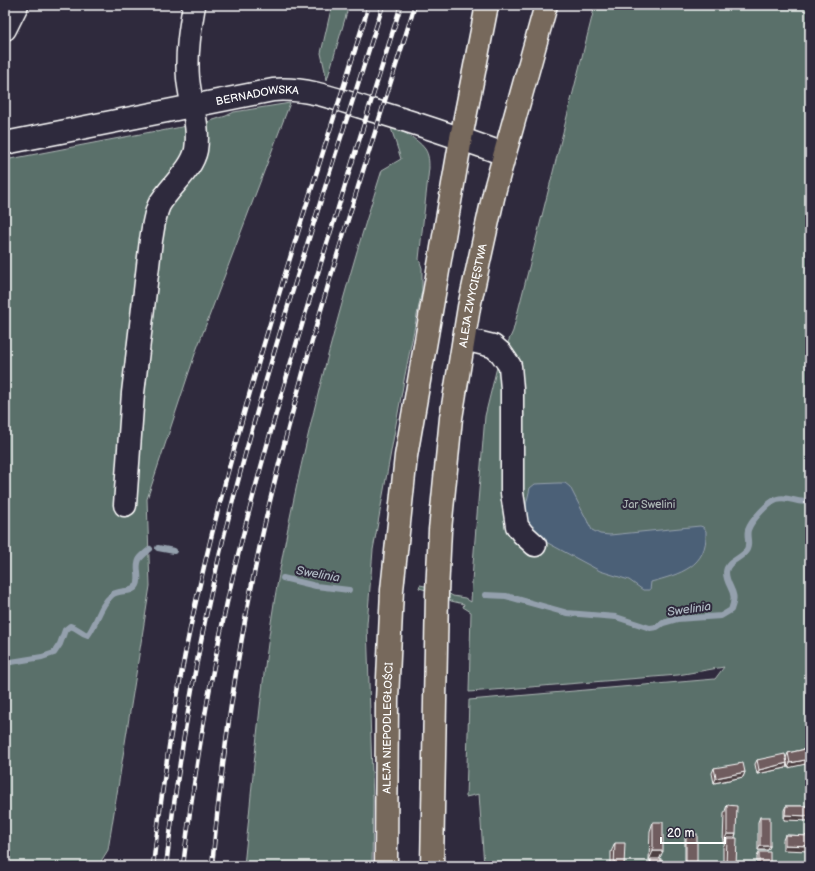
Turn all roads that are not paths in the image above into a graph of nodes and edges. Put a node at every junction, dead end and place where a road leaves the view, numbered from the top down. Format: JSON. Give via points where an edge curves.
{"nodes":[{"id":1,"x":17,"y":5,"type":"edge"},
{"id":2,"x":194,"y":5,"type":"edge"},
{"id":3,"x":487,"y":5,"type":"edge"},
{"id":4,"x":546,"y":5,"type":"edge"},
{"id":5,"x":5,"y":29,"type":"edge"},
{"id":6,"x":192,"y":106,"type":"junction"},
{"id":7,"x":461,"y":138,"type":"junction"},
{"id":8,"x":5,"y":143,"type":"edge"},
{"id":9,"x":504,"y":154,"type":"junction"},
{"id":10,"x":464,"y":339,"type":"junction"},
{"id":11,"x":124,"y":505,"type":"dead end"},
{"id":12,"x":535,"y":545,"type":"dead end"},
{"id":13,"x":386,"y":866,"type":"edge"},
{"id":14,"x":432,"y":866,"type":"edge"}],
"edges":[{"from":1,"to":5,"type":"street"},
{"from":2,"to":6,"type":"street","via":[[188,70]]},
{"from":3,"to":7,"type":"main road"},
{"from":4,"to":9,"type":"main road","name":"ALEJA ZWYCIĘSTWA"},
{"from":6,"to":7,"type":"street","name":"BERNADOWSKA","via":[[273,90],[297,90],[328,96]]},
{"from":6,"to":8,"type":"street","name":"BERNADOWSKA"},
{"from":6,"to":11,"type":"street","via":[[196,126],[196,152],[159,205],[151,240],[133,393]]},
{"from":7,"to":9,"type":"street","name":"BERNADOWSKA"},
{"from":7,"to":13,"type":"main road","name":"ALEJA NIEPODLEGŁOŚCI","via":[[406,456],[392,590],[387,700]]},
{"from":9,"to":10,"type":"main road","name":"ALEJA ZWYCIĘSTWA"},
{"from":10,"to":12,"type":"street","via":[[493,346],[510,366],[512,493],[517,526]]},
{"from":10,"to":14,"type":"main road","name":"ALEJA ZWYCIĘSTWA","via":[[451,418],[440,530]]}]}
